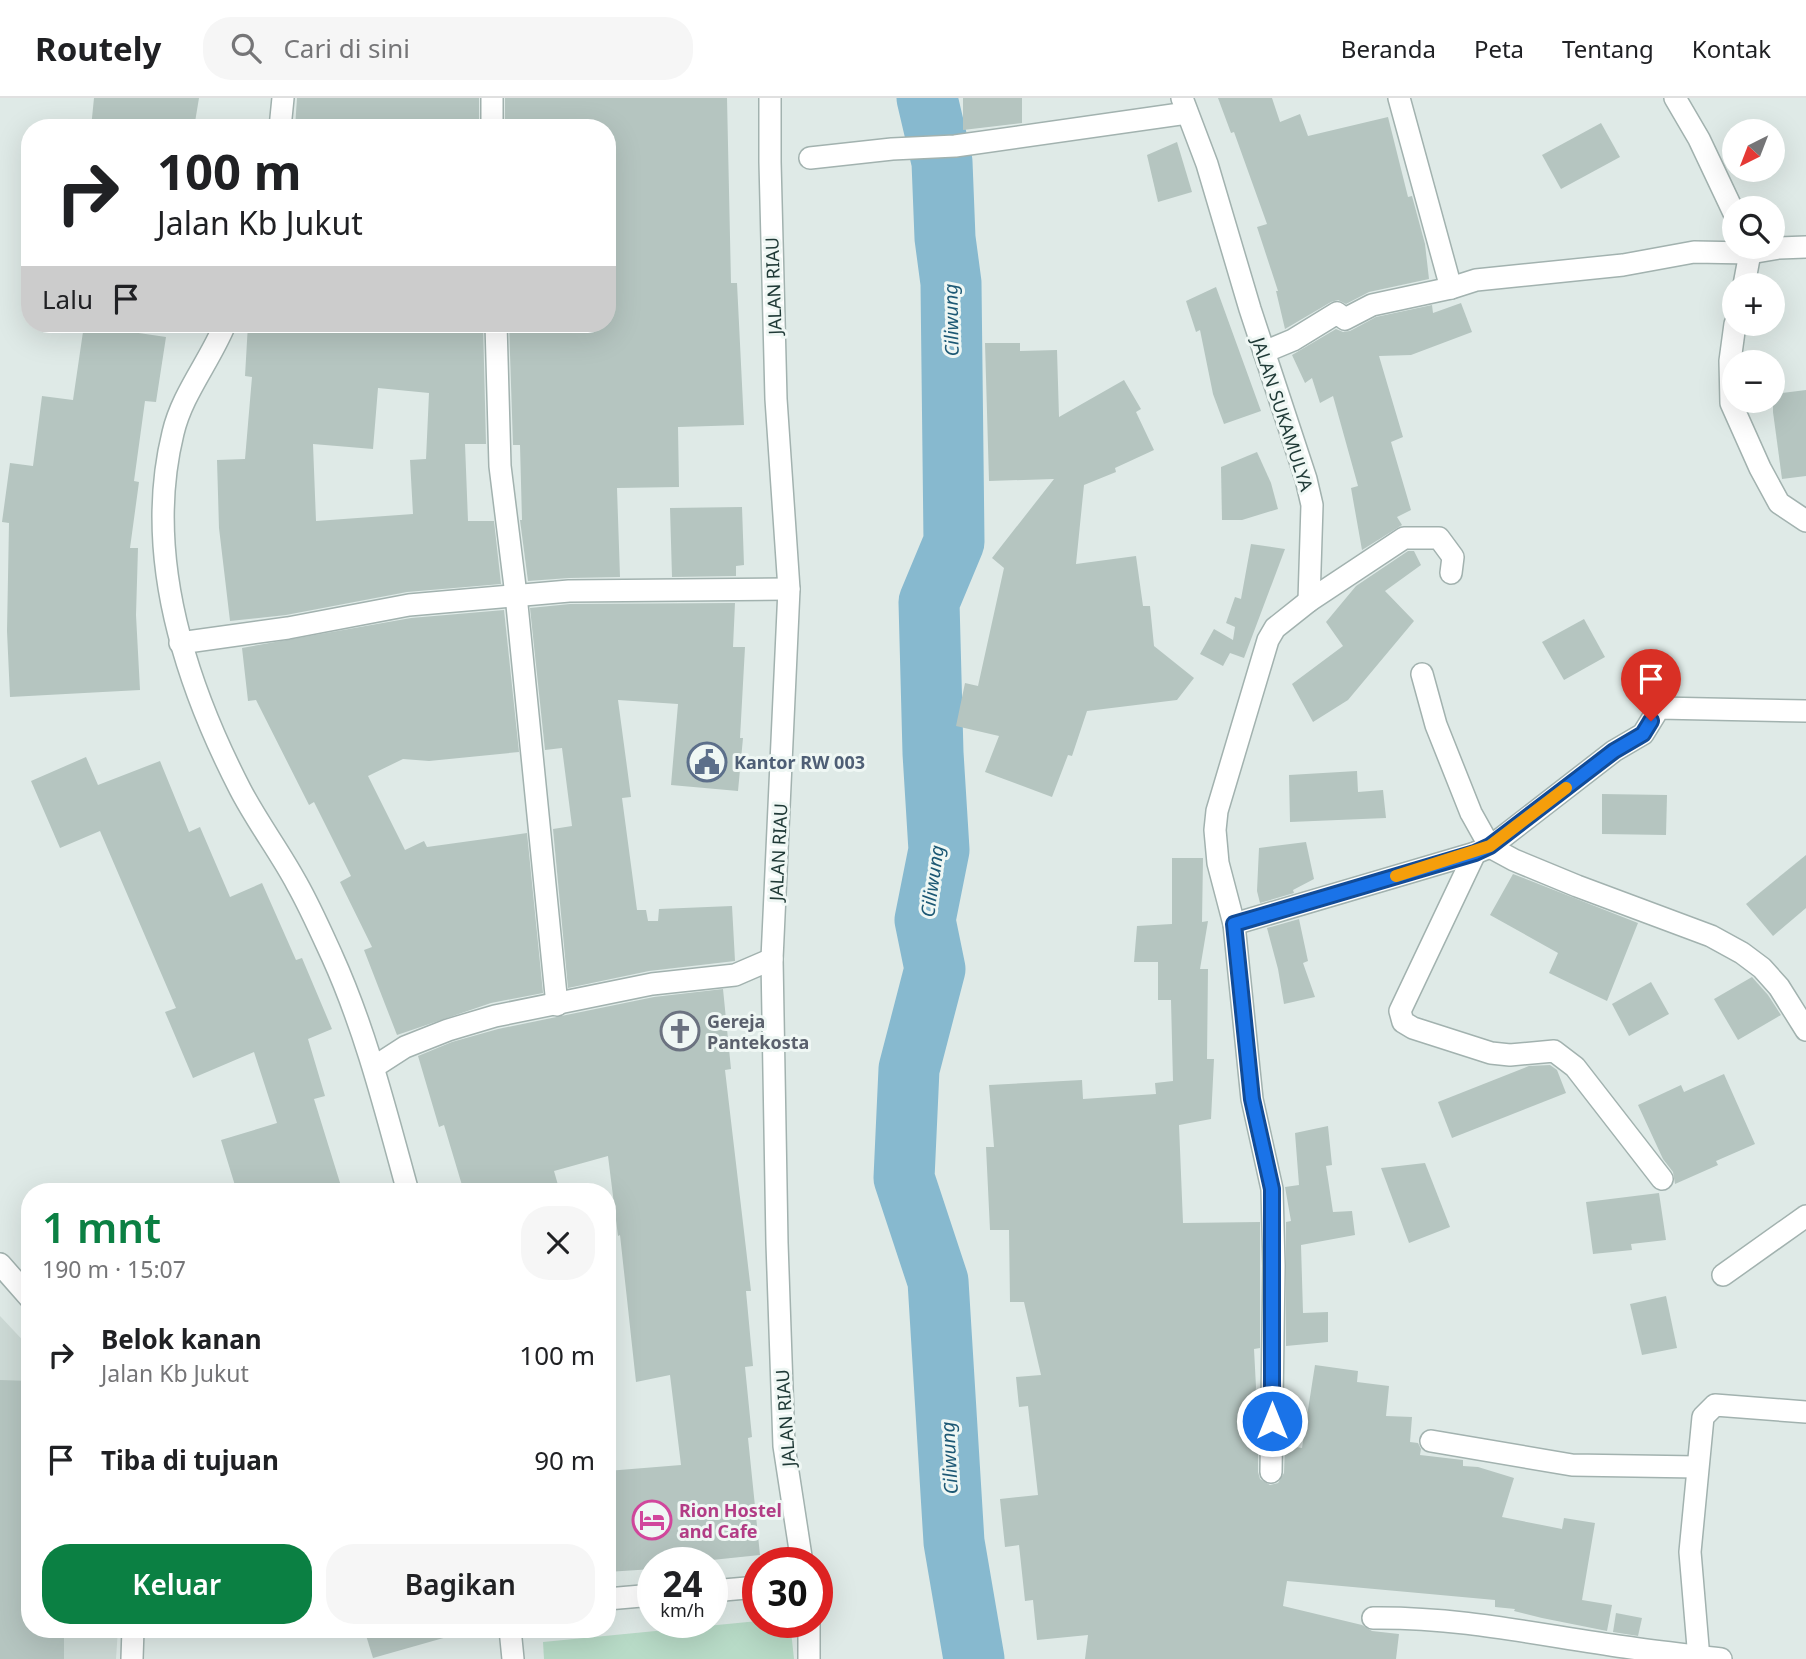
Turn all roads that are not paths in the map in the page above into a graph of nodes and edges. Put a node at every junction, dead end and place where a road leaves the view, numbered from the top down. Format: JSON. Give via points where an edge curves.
{"nodes":[{"id":1,"x":283,"y":98,"type":"edge"},
{"id":2,"x":492,"y":98,"type":"edge"},
{"id":3,"x":770,"y":98,"type":"edge"},
{"id":4,"x":1399,"y":98,"type":"edge"},
{"id":5,"x":1675,"y":98,"type":"edge"},
{"id":6,"x":1185,"y":105,"type":"edge"},
{"id":7,"x":281,"y":119,"type":"edge"},
{"id":8,"x":492,"y":119,"type":"edge"},
{"id":9,"x":810,"y":158,"type":"dead end"},
{"id":10,"x":1726,"y":196,"type":"edge"},
{"id":11,"x":1806,"y":247,"type":"edge"},
{"id":12,"x":1785,"y":248,"type":"edge"},
{"id":13,"x":1722,"y":251,"type":"edge"},
{"id":14,"x":1451,"y":288,"type":"junction"},
{"id":15,"x":221,"y":333,"type":"edge"},
{"id":16,"x":496,"y":333,"type":"edge"},
{"id":17,"x":1733,"y":336,"type":"edge"},
{"id":18,"x":1264,"y":352,"type":"junction"},
{"id":19,"x":1806,"y":521,"type":"edge"},
{"id":20,"x":1451,"y":573,"type":"dead end"},
{"id":21,"x":789,"y":589,"type":"junction"},
{"id":22,"x":516,"y":595,"type":"junction"},
{"id":23,"x":1309,"y":601,"type":"junction"},
{"id":24,"x":180,"y":643,"type":"junction"},
{"id":25,"x":1422,"y":674,"type":"dead end"},
{"id":26,"x":1806,"y":712,"type":"edge"},
{"id":27,"x":1483,"y":850,"type":"junction"},
{"id":28,"x":1234,"y":924,"type":"junction"},
{"id":29,"x":772,"y":959,"type":"junction"},
{"id":30,"x":557,"y":1005,"type":"junction"},
{"id":31,"x":1806,"y":1030,"type":"edge"},
{"id":32,"x":374,"y":1067,"type":"junction"},
{"id":33,"x":1662,"y":1179,"type":"dead end"},
{"id":34,"x":406,"y":1183,"type":"edge"},
{"id":35,"x":1806,"y":1216,"type":"edge"},
{"id":36,"x":0,"y":1264,"type":"edge"},
{"id":37,"x":1723,"y":1275,"type":"dead end"},
{"id":38,"x":21,"y":1288,"type":"edge"},
{"id":39,"x":1806,"y":1412,"type":"edge"},
{"id":40,"x":1431,"y":1441,"type":"dead end"},
{"id":41,"x":1697,"y":1467,"type":"junction"},
{"id":42,"x":1271,"y":1472,"type":"dead end"},
{"id":43,"x":800,"y":1547,"type":"edge"},
{"id":44,"x":637,"y":1596,"type":"edge"},
{"id":45,"x":616,"y":1598,"type":"edge"},
{"id":46,"x":1373,"y":1618,"type":"dead end"},
{"id":47,"x":133,"y":1638,"type":"edge"},
{"id":48,"x":511,"y":1638,"type":"edge"},
{"id":49,"x":809,"y":1638,"type":"edge"},
{"id":50,"x":1707,"y":1658,"type":"edge"},
{"id":51,"x":132,"y":1659,"type":"edge"},
{"id":52,"x":513,"y":1659,"type":"edge"},
{"id":53,"x":810,"y":1659,"type":"edge"}],
"edges":[{"from":1,"to":7,"type":"street"},
{"from":2,"to":8,"type":"street"},
{"from":3,"to":21,"type":"street","name":"JALAN RIAU","via":[[776,399]]},
{"from":4,"to":14,"type":"street"},
{"from":5,"to":10,"type":"street"},
{"from":6,"to":9,"type":"street","via":[[1045,134]]},
{"from":6,"to":18,"type":"street","name":"JALAN SUKAMULYA"},
{"from":11,"to":12,"type":"street"},
{"from":13,"to":14,"type":"street","via":[[1476,280]]},
{"from":14,"to":18,"type":"street","via":[[1372,305],[1345,319],[1337,313]]},
{"from":15,"to":24,"type":"street","via":[[187,396],[173,432],[167,466],[166,568]]},
{"from":16,"to":22,"type":"street","via":[[500,466]]},
{"from":17,"to":19,"type":"street","via":[[1731,403],[1779,503]]},
{"from":18,"to":23,"type":"street","name":"JALAN SUKAMULYA","via":[[1312,505]]},
{"from":20,"to":23,"type":"street","via":[[1453,557],[1439,538],[1404,538]]},
{"from":21,"to":22,"type":"street"},
{"from":21,"to":29,"type":"street","name":"JALAN RIAU"},
{"from":22,"to":24,"type":"street","via":[[409,605]]},
{"from":22,"to":30,"type":"street"},
{"from":23,"to":28,"type":"street","via":[[1275,628],[1268,640],[1217,811],[1218,863]]},
{"from":24,"to":32,"type":"street","via":[[212,732],[333,957]]},
{"from":25,"to":27,"type":"street"},
{"from":26,"to":27,"type":"street","via":[[1659,708],[1643,734]]},
{"from":27,"to":28,"type":"street"},
{"from":27,"to":31,"type":"street","via":[[1711,936],[1742,953],[1779,988]]},
{"from":27,"to":33,"type":"street","via":[[1400,1011],[1403,1022],[1491,1053],[1553,1051],[1575,1067]]},
{"from":28,"to":42,"type":"street","via":[[1252,1099],[1272,1189]]},
{"from":29,"to":30,"type":"street","via":[[735,975],[652,984]]},
{"from":29,"to":43,"type":"street","name":"JALAN RIAU","via":[[784,1446]]},
{"from":30,"to":32,"type":"street","via":[[447,1030],[405,1047]]},
{"from":32,"to":34,"type":"street"},
{"from":35,"to":37,"type":"street"},
{"from":36,"to":38,"type":"street"},
{"from":39,"to":41,"type":"street","via":[[1715,1405],[1703,1417]]},
{"from":40,"to":41,"type":"street","via":[[1572,1465]]},
{"from":41,"to":50,"type":"street","via":[[1690,1552]]},
{"from":44,"to":45,"type":"street"},
{"from":46,"to":50,"type":"street","via":[[1477,1623]]},
{"from":47,"to":51,"type":"street"},
{"from":48,"to":52,"type":"street"},
{"from":49,"to":53,"type":"street"}]}
